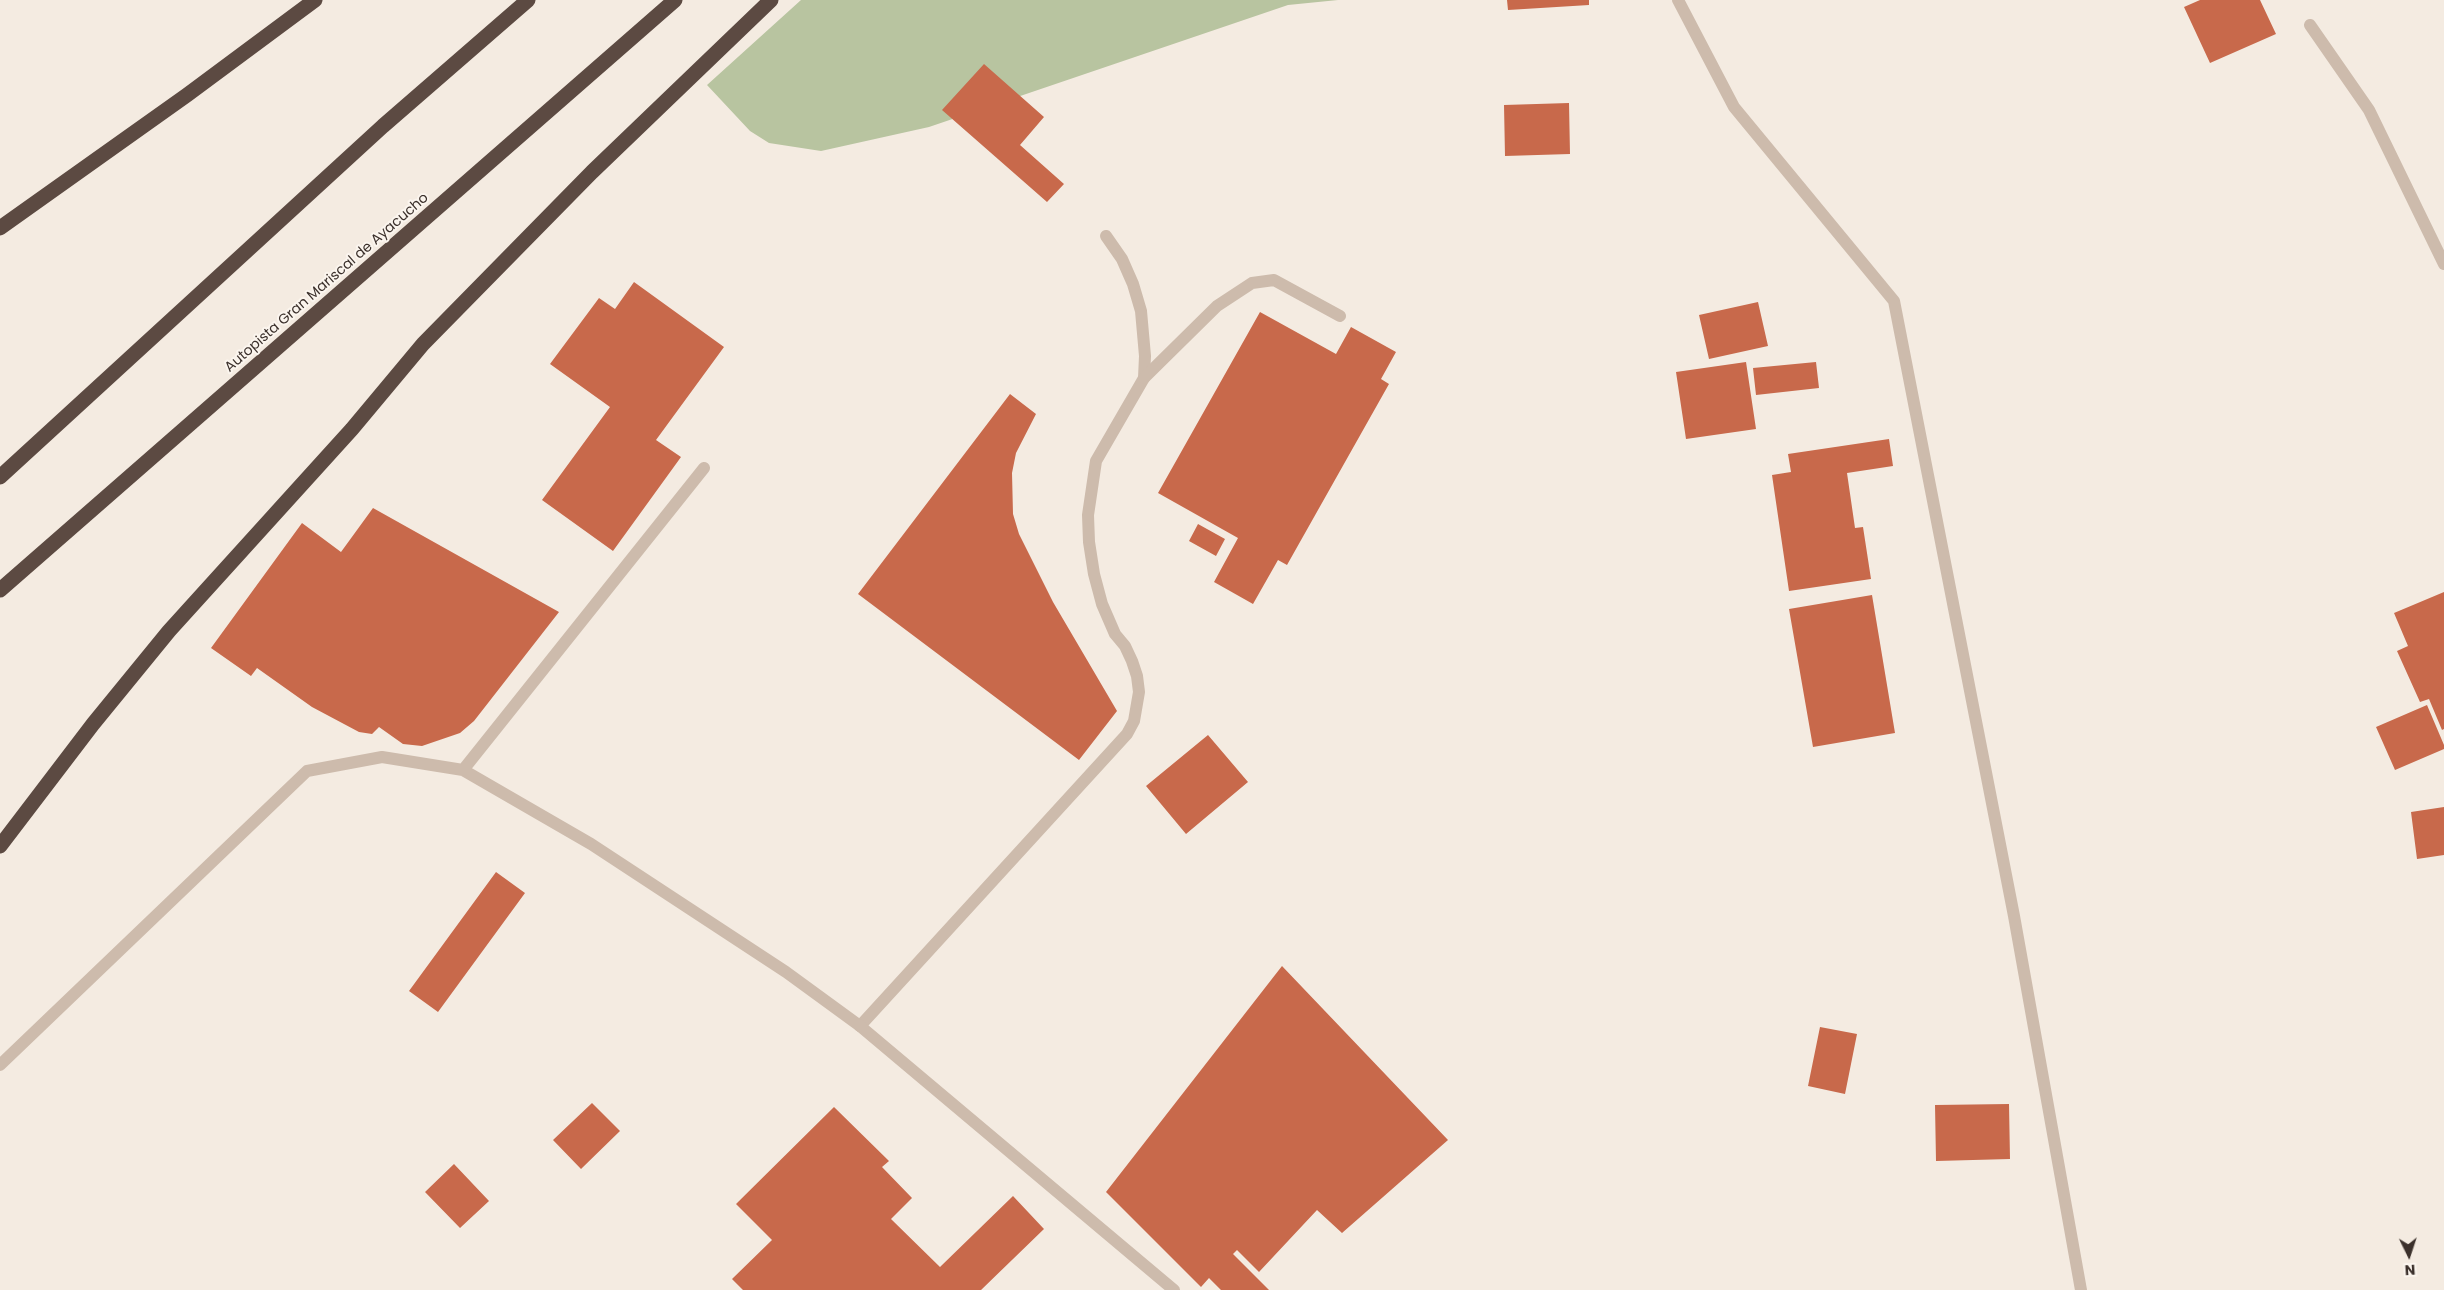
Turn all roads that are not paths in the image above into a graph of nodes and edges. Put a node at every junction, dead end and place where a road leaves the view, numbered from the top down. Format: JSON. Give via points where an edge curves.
{"nodes":[{"id":1,"x":314,"y":0,"type":"edge"},
{"id":2,"x":528,"y":0,"type":"edge"},
{"id":3,"x":675,"y":0,"type":"edge"},
{"id":4,"x":771,"y":0,"type":"edge"},
{"id":5,"x":1678,"y":0,"type":"edge"},
{"id":6,"x":2310,"y":25,"type":"dead end"},
{"id":7,"x":0,"y":228,"type":"edge"},
{"id":8,"x":1106,"y":236,"type":"dead end"},
{"id":9,"x":2444,"y":264,"type":"edge"},
{"id":10,"x":1340,"y":316,"type":"dead end"},
{"id":11,"x":1144,"y":378,"type":"junction"},
{"id":12,"x":704,"y":468,"type":"dead end"},
{"id":13,"x":0,"y":477,"type":"edge"},
{"id":14,"x":0,"y":590,"type":"edge"},
{"id":15,"x":463,"y":770,"type":"junction"},
{"id":16,"x":0,"y":846,"type":"edge"},
{"id":17,"x":860,"y":1026,"type":"junction"},
{"id":18,"x":0,"y":1065,"type":"edge"},
{"id":19,"x":1174,"y":1290,"type":"edge"},
{"id":20,"x":2081,"y":1290,"type":"edge"}],
"edges":[{"from":1,"to":7,"type":"highway","via":[[180,101]]},
{"from":2,"to":13,"type":"highway","via":[[382,126]]},
{"from":3,"to":14,"type":"highway","name":"Autopista Gran Mariscal de Ayacucho"},
{"from":4,"to":16,"type":"highway","via":[[592,172],[423,344],[352,429],[169,631]]},
{"from":5,"to":20,"type":"street","via":[[1734,107],[1894,301],[2014,916]]},
{"from":6,"to":9,"type":"street","via":[[2369,110]]},
{"from":8,"to":11,"type":"street","via":[[1122,259],[1141,311],[1145,334]]},
{"from":10,"to":11,"type":"street","via":[[1274,280],[1252,283],[1217,306]]},
{"from":11,"to":17,"type":"street","via":[[1096,461],[1088,515],[1094,574],[1102,604],[1137,676],[1139,692],[1134,721],[1127,734]]},
{"from":12,"to":15,"type":"street"},
{"from":15,"to":17,"type":"street","via":[[591,844],[786,972]]},
{"from":15,"to":18,"type":"street","via":[[382,756],[307,771]]},
{"from":17,"to":19,"type":"street"}]}
